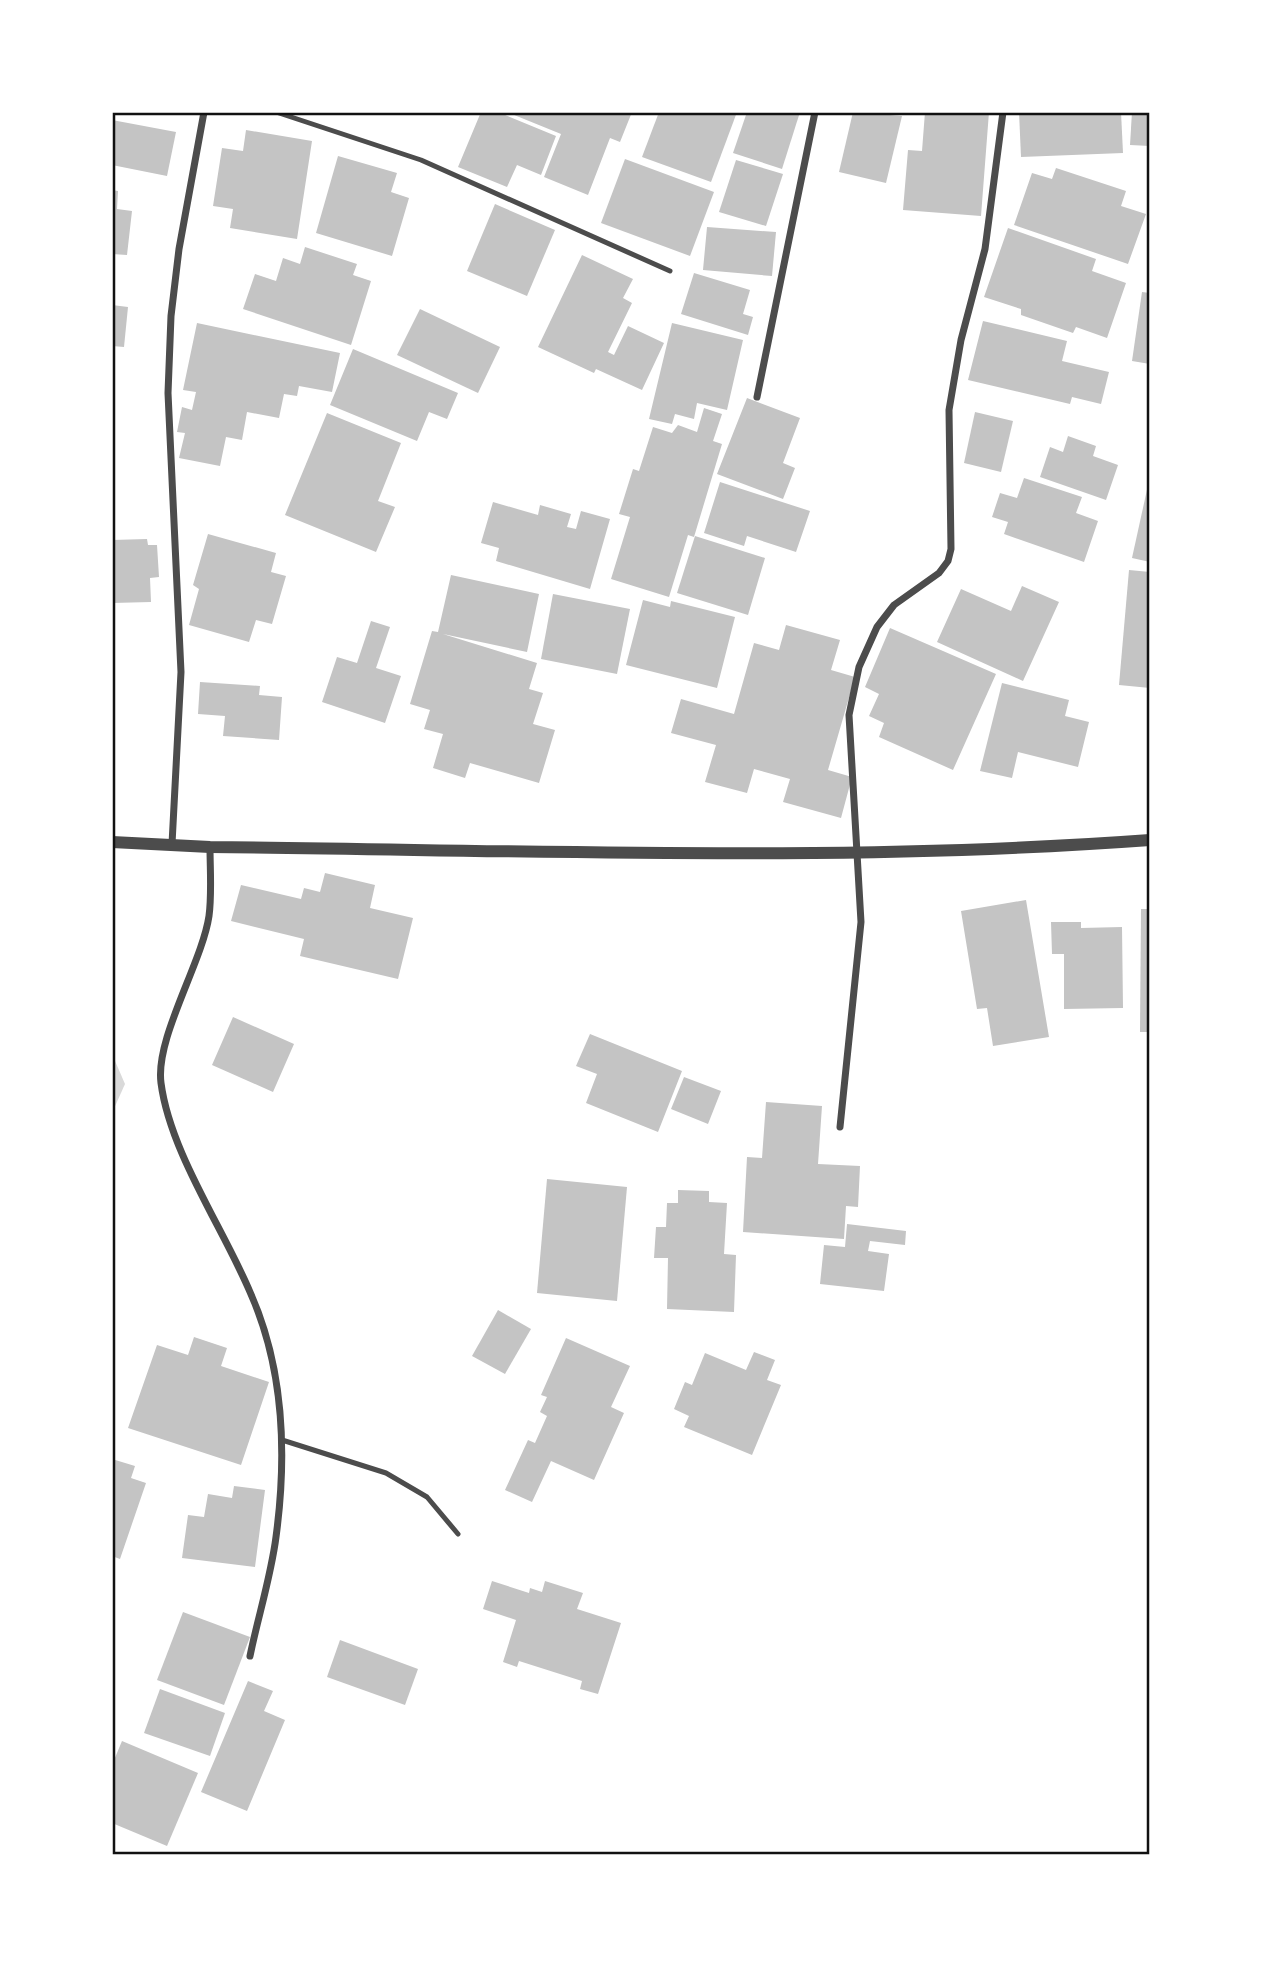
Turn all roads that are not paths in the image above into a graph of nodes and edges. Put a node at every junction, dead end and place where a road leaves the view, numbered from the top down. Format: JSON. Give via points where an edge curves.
{"nodes":[{"id":1,"x":204,"y":112,"type":"edge"},
{"id":2,"x":276,"y":112,"type":"edge"},
{"id":3,"x":815,"y":112,"type":"edge"},
{"id":4,"x":1003,"y":112,"type":"edge"},
{"id":5,"x":670,"y":271,"type":"dead end"},
{"id":6,"x":757,"y":397,"type":"dead end"},
{"id":7,"x":1150,"y":840,"type":"edge"},
{"id":8,"x":112,"y":842,"type":"edge"},
{"id":9,"x":172,"y":844,"type":"junction"},
{"id":10,"x":210,"y":847,"type":"junction"},
{"id":11,"x":856,"y":853,"type":"junction"},
{"id":12,"x":841,"y":1127,"type":"dead end"},
{"id":13,"x":282,"y":1440,"type":"junction"},
{"id":14,"x":458,"y":1534,"type":"dead end"},
{"id":15,"x":250,"y":1656,"type":"dead end"}],
"edges":[{"from":1,"to":9,"type":"street","via":[[171,316],[168,393],[181,672]]},
{"from":2,"to":5,"type":"lane","via":[[421,160]]},
{"from":3,"to":6,"type":"street"},
{"from":4,"to":11,"type":"street","via":[[985,249],[961,340],[949,410],[951,549],[939,573],[894,605],[877,627],[859,667],[849,715]]},
{"from":7,"to":11,"type":"street"},
{"from":8,"to":9,"type":"street"},
{"from":9,"to":10,"type":"street"},
{"from":10,"to":11,"type":"street"},
{"from":10,"to":13,"type":"street","via":[[209,916],[163,1055],[160,1082],[190,1170],[267,1334]]},
{"from":11,"to":12,"type":"street","via":[[862,922]]},
{"from":13,"to":14,"type":"lane","via":[[386,1473],[427,1497]]},
{"from":13,"to":15,"type":"street","via":[[276,1537]]}]}
